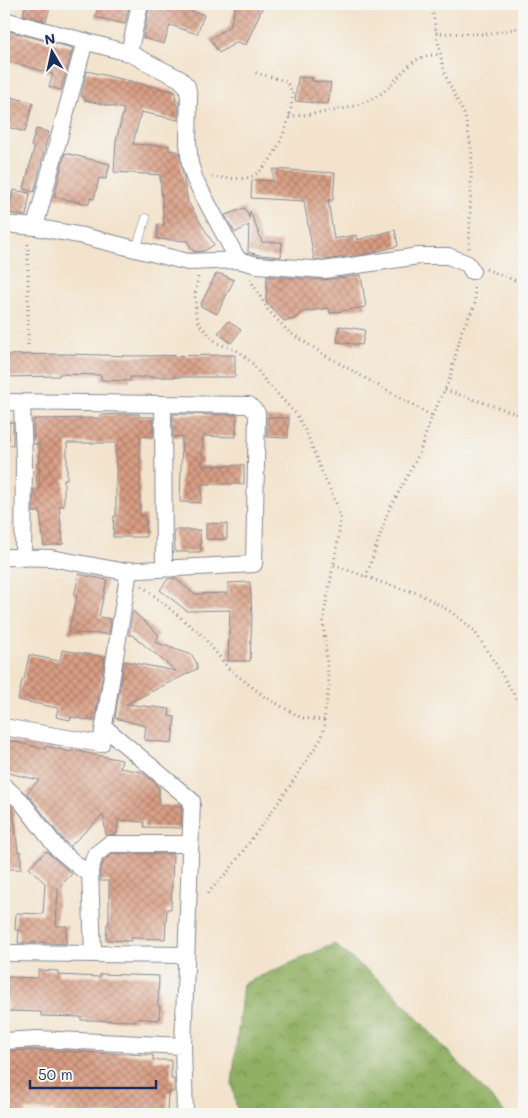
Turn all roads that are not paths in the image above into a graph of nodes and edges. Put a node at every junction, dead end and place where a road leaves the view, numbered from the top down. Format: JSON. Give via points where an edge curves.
{"nodes":[{"id":1,"x":140,"y":4,"type":"edge"},
{"id":2,"x":4,"y":20,"type":"edge"},
{"id":3,"x":85,"y":41,"type":"junction"},
{"id":4,"x":129,"y":53,"type":"junction"},
{"id":5,"x":146,"y":218,"type":"dead end"},
{"id":6,"x":4,"y":224,"type":"edge"},
{"id":7,"x":32,"y":227,"type":"junction"},
{"id":8,"x":136,"y":248,"type":"junction"},
{"id":9,"x":238,"y":260,"type":"junction"},
{"id":10,"x":470,"y":268,"type":"road end"},
{"id":11,"x":4,"y":402,"type":"edge"},
{"id":12,"x":22,"y":403,"type":"junction"},
{"id":13,"x":163,"y":404,"type":"junction"},
{"id":14,"x":4,"y":557,"type":"edge"},
{"id":15,"x":23,"y":558,"type":"junction"},
{"id":16,"x":164,"y":568,"type":"junction"},
{"id":17,"x":128,"y":575,"type":"junction"},
{"id":18,"x":4,"y":727,"type":"edge"},
{"id":19,"x":104,"y":727,"type":"junction"},
{"id":20,"x":4,"y":786,"type":"edge"},
{"id":21,"x":190,"y":844,"type":"junction"},
{"id":22,"x":90,"y":870,"type":"junction"},
{"id":23,"x":4,"y":953,"type":"edge"},
{"id":24,"x":93,"y":954,"type":"junction"},
{"id":25,"x":186,"y":955,"type":"junction"},
{"id":26,"x":4,"y":1041,"type":"edge"},
{"id":27,"x":183,"y":1046,"type":"junction"},
{"id":28,"x":185,"y":1114,"type":"edge"}],
"edges":[{"from":1,"to":4,"type":"street"},
{"from":2,"to":3,"type":"street"},
{"from":3,"to":4,"type":"street"},
{"from":3,"to":7,"type":"street"},
{"from":4,"to":9,"type":"street","via":[[187,86],[190,164]]},
{"from":5,"to":8,"type":"lane"},
{"from":6,"to":7,"type":"street"},
{"from":7,"to":8,"type":"street"},
{"from":8,"to":9,"type":"street","via":[[188,262]]},
{"from":9,"to":10,"type":"street","via":[[257,265],[324,270],[419,256],[448,256]]},
{"from":11,"to":12,"type":"street"},
{"from":12,"to":13,"type":"street"},
{"from":12,"to":15,"type":"street"},
{"from":13,"to":16,"type":"street"},
{"from":13,"to":16,"type":"street","via":[[249,404],[258,413],[254,564]]},
{"from":14,"to":15,"type":"street"},
{"from":15,"to":17,"type":"street","via":[[51,558]]},
{"from":16,"to":17,"type":"street"},
{"from":17,"to":19,"type":"street"},
{"from":18,"to":19,"type":"street","via":[[101,744]]},
{"from":19,"to":21,"type":"street","via":[[192,801]]},
{"from":20,"to":22,"type":"street","via":[[20,800],[57,848],[83,870]]},
{"from":21,"to":22,"type":"street","via":[[109,844],[95,855]]},
{"from":21,"to":25,"type":"street"},
{"from":22,"to":24,"type":"street"},
{"from":23,"to":24,"type":"street"},
{"from":24,"to":25,"type":"street"},
{"from":25,"to":27,"type":"street"},
{"from":26,"to":27,"type":"street","via":[[37,1039]]},
{"from":27,"to":28,"type":"street"}]}
